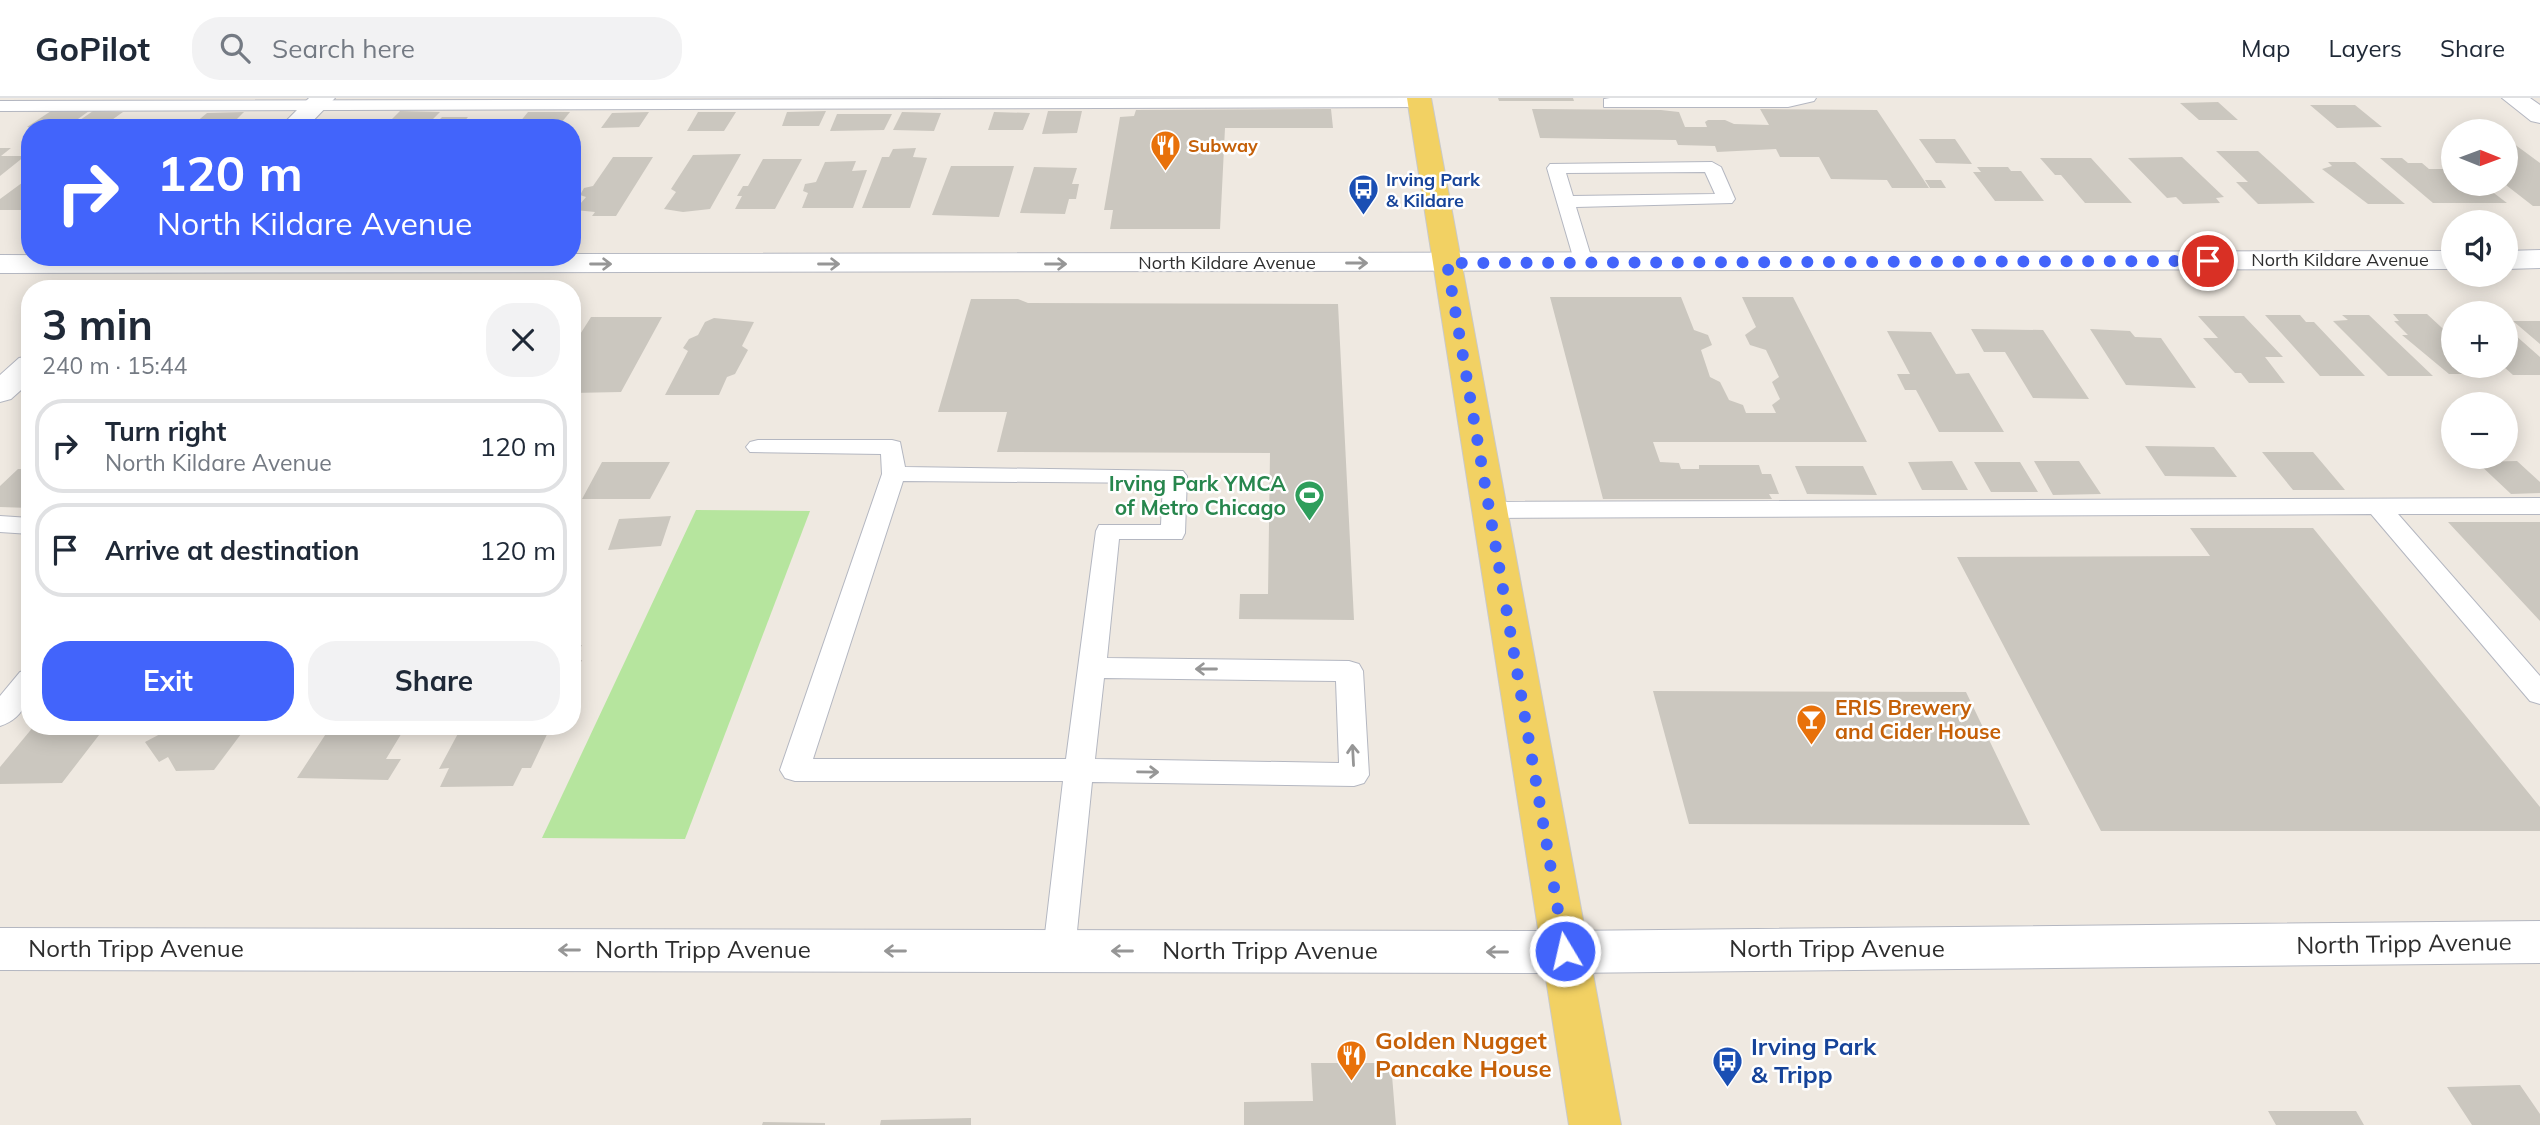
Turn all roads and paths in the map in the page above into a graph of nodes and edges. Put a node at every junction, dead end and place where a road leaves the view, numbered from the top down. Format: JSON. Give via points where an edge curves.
{"nodes":[{"id":1,"x":1808,"y":98,"type":"edge"},
{"id":2,"x":2514,"y":98,"type":"edge"},
{"id":3,"x":1419,"y":101,"type":"edge"},
{"id":4,"x":319,"y":102,"type":"edge"},
{"id":5,"x":1610,"y":103,"type":"dead end"},
{"id":6,"x":0,"y":106,"type":"edge"},
{"id":7,"x":2540,"y":116,"type":"edge"},
{"id":8,"x":300,"y":119,"type":"edge"},
{"id":9,"x":1566,"y":202,"type":"junction"},
{"id":10,"x":2540,"y":259,"type":"edge"},
{"id":11,"x":2441,"y":260,"type":"edge"},
{"id":12,"x":2518,"y":260,"type":"edge"},
{"id":13,"x":581,"y":262,"type":"edge"},
{"id":14,"x":1447,"y":263,"type":"junction"},
{"id":15,"x":1583,"y":263,"type":"junction"},
{"id":16,"x":0,"y":264,"type":"edge"},
{"id":17,"x":21,"y":264,"type":"edge"},
{"id":18,"x":139,"y":266,"type":"edge"},
{"id":19,"x":124,"y":280,"type":"edge"},
{"id":20,"x":21,"y":373,"type":"edge"},
{"id":21,"x":0,"y":392,"type":"edge"},
{"id":22,"x":758,"y":447,"type":"dead end"},
{"id":23,"x":894,"y":474,"type":"junction"},
{"id":24,"x":2377,"y":506,"type":"junction"},
{"id":25,"x":2540,"y":506,"type":"edge"},
{"id":26,"x":1490,"y":510,"type":"junction"},
{"id":27,"x":0,"y":524,"type":"edge"},
{"id":28,"x":21,"y":525,"type":"edge"},
{"id":29,"x":1091,"y":668,"type":"junction"},
{"id":30,"x":21,"y":690,"type":"edge"},
{"id":31,"x":2540,"y":694,"type":"edge"},
{"id":32,"x":0,"y":715,"type":"edge"},
{"id":33,"x":1079,"y":770,"type":"junction"},
{"id":34,"x":2540,"y":942,"type":"edge"},
{"id":35,"x":0,"y":949,"type":"edge"},
{"id":36,"x":1059,"y":951,"type":"junction"},
{"id":37,"x":1565,"y":951,"type":"junction"},
{"id":38,"x":1595,"y":1125,"type":"edge"}],
"edges":[{"from":1,"to":5,"type":"lane"},
{"from":2,"to":7,"type":"street"},
{"from":3,"to":4,"type":"lane"},
{"from":3,"to":14,"type":"main road"},
{"from":4,"to":6,"type":"lane"},
{"from":4,"to":8,"type":"street"},
{"from":9,"to":9,"type":"lane","via":[[1556,168],[1712,167],[1726,199]]},
{"from":9,"to":15,"type":"lane"},
{"from":10,"to":12,"type":"street"},
{"from":11,"to":15,"type":"street","name":"North Kildare Avenue"},
{"from":13,"to":14,"type":"street","name":"North Kildare Avenue","one_way":true},
{"from":14,"to":15,"type":"street","name":"North Kildare Avenue"},
{"from":14,"to":26,"type":"main road"},
{"from":16,"to":17,"type":"street","name":"North Kildare Avenue"},
{"from":18,"to":19,"type":"street"},
{"from":20,"to":21,"type":"street"},
{"from":22,"to":23,"type":"lane","via":[[891,447]]},
{"from":23,"to":29,"type":"lane","via":[[1175,476],[1174,533],[1108,531]]},
{"from":23,"to":33,"type":"lane","via":[[795,770]]},
{"from":24,"to":25,"type":"lane"},
{"from":24,"to":26,"type":"lane"},
{"from":24,"to":31,"type":"lane"},
{"from":26,"to":37,"type":"main road"},
{"from":27,"to":28,"type":"lane"},
{"from":29,"to":33,"type":"lane"},
{"from":33,"to":29,"type":"lane","one_way":true,"via":[[1354,775],[1349,671]]},
{"from":30,"to":32,"type":"lane"},
{"from":33,"to":36,"type":"lane"},
{"from":34,"to":37,"type":"street","name":"North Tripp Avenue"},
{"from":36,"to":35,"type":"street","name":"North Tripp Avenue","one_way":true},
{"from":37,"to":36,"type":"street","name":"North Tripp Avenue","one_way":true},
{"from":37,"to":38,"type":"main road"}]}
